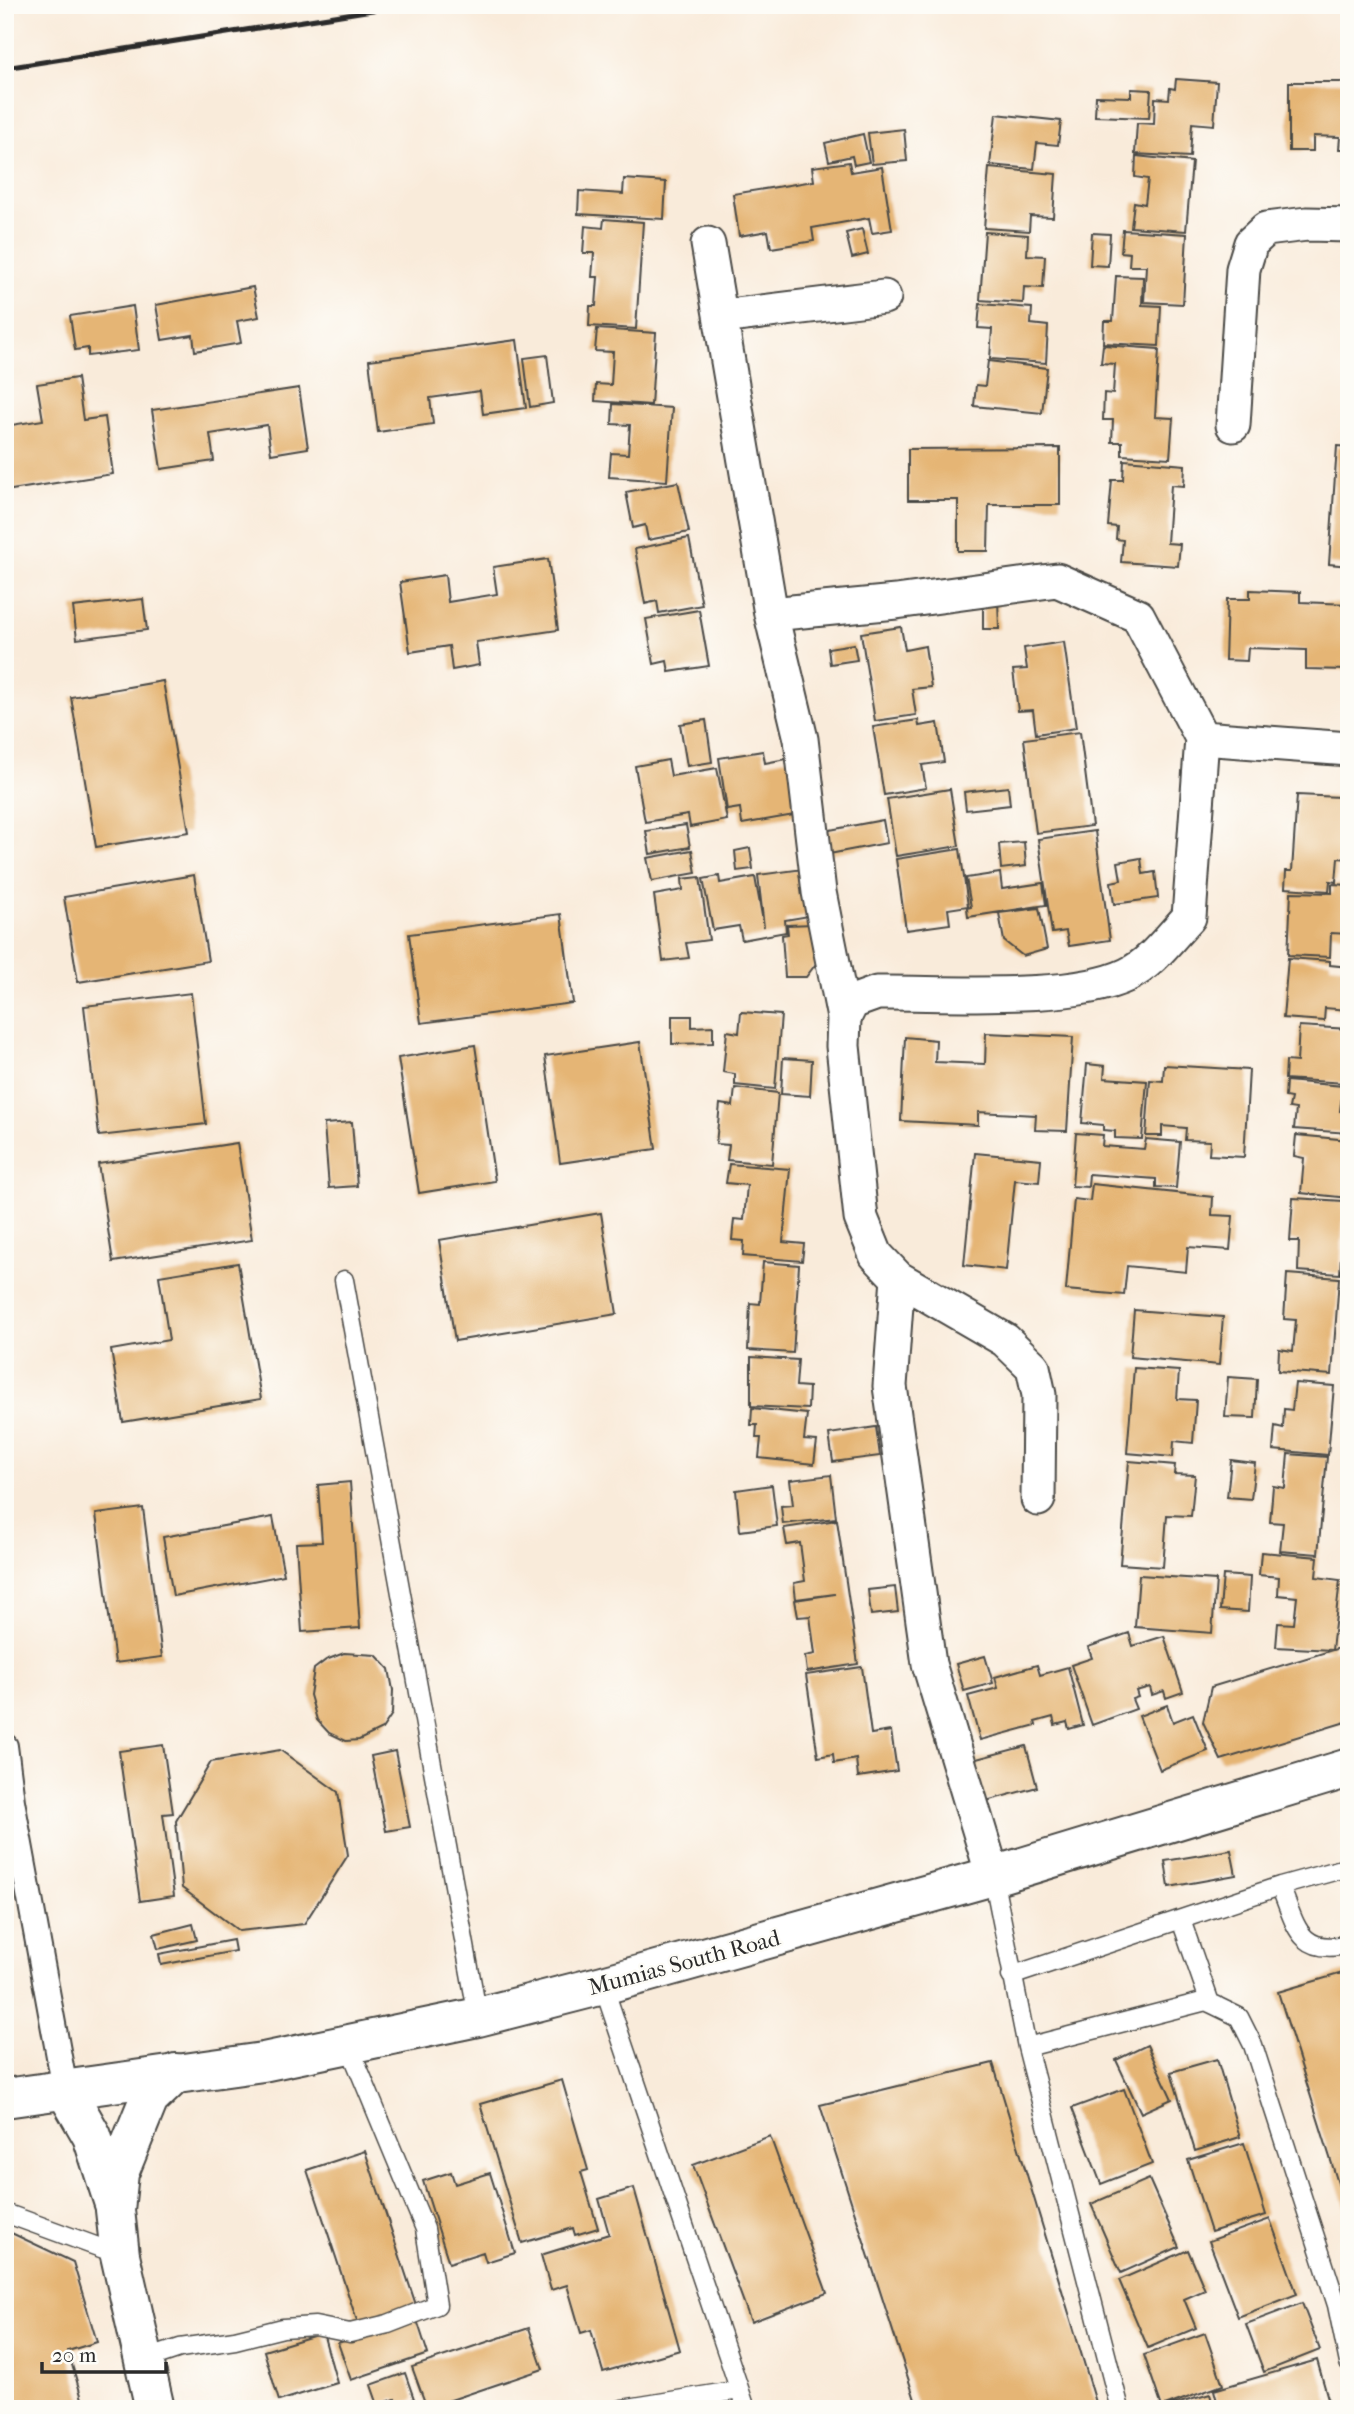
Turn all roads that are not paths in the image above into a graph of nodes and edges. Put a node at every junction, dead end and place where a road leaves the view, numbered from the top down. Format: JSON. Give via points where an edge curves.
{"nodes":[{"id":1,"x":1349,"y":225,"type":"edge"},
{"id":2,"x":708,"y":244,"type":"dead end"},
{"id":3,"x":884,"y":297,"type":"dead end"},
{"id":4,"x":721,"y":317,"type":"junction"},
{"id":5,"x":1233,"y":425,"type":"dead end"},
{"id":6,"x":771,"y":614,"type":"junction"},
{"id":7,"x":1202,"y":738,"type":"junction"},
{"id":8,"x":1349,"y":749,"type":"edge"},
{"id":9,"x":844,"y":1018,"type":"junction"},
{"id":10,"x":898,"y":1278,"type":"junction"},
{"id":11,"x":344,"y":1280,"type":"dead end"},
{"id":12,"x":1038,"y":1499,"type":"dead end"},
{"id":13,"x":5,"y":1746,"type":"edge"},
{"id":14,"x":1349,"y":1768,"type":"edge"},
{"id":15,"x":1349,"y":1867,"type":"edge"},
{"id":16,"x":993,"y":1876,"type":"junction"},
{"id":17,"x":1280,"y":1886,"type":"junction"},
{"id":18,"x":1181,"y":1920,"type":"junction"},
{"id":19,"x":1349,"y":1944,"type":"edge"},
{"id":20,"x":1011,"y":1976,"type":"junction"},
{"id":21,"x":603,"y":1985,"type":"junction"},
{"id":22,"x":1230,"y":2011,"type":"junction"},
{"id":23,"x":478,"y":2017,"type":"junction"},
{"id":24,"x":349,"y":2046,"type":"junction"},
{"id":25,"x":1027,"y":2047,"type":"junction"},
{"id":26,"x":176,"y":2073,"type":"junction"},
{"id":27,"x":65,"y":2089,"type":"junction"},
{"id":28,"x":5,"y":2098,"type":"edge"},
{"id":29,"x":116,"y":2210,"type":"junction"},
{"id":30,"x":5,"y":2213,"type":"edge"},
{"id":31,"x":120,"y":2255,"type":"junction"},
{"id":32,"x":144,"y":2360,"type":"junction"},
{"id":33,"x":1349,"y":2363,"type":"edge"},
{"id":34,"x":739,"y":2390,"type":"junction"},
{"id":35,"x":155,"y":2409,"type":"edge"},
{"id":36,"x":622,"y":2409,"type":"edge"},
{"id":37,"x":746,"y":2409,"type":"edge"},
{"id":38,"x":1120,"y":2409,"type":"edge"}],
"edges":[{"from":1,"to":5,"type":"street","via":[[1266,229],[1251,243],[1243,269]]},
{"from":2,"to":4,"type":"street"},
{"from":3,"to":4,"type":"street"},
{"from":4,"to":6,"type":"street"},
{"from":6,"to":7,"type":"street","via":[[1057,580],[1138,616]]},
{"from":6,"to":9,"type":"street","via":[[801,739],[819,892]]},
{"from":7,"to":8,"type":"street"},
{"from":7,"to":9,"type":"street","via":[[1189,917],[1152,956],[1127,975],[1066,991],[877,993],[852,1002]]},
{"from":9,"to":10,"type":"street","via":[[861,1218],[876,1255]]},
{"from":10,"to":12,"type":"street","via":[[1005,1340],[1032,1367],[1039,1395]]},
{"from":10,"to":16,"type":"street","via":[[890,1386],[929,1664]]},
{"from":11,"to":23,"type":"lane"},
{"from":13,"to":27,"type":"street"},
{"from":14,"to":16,"type":"main road","name":"Mumias South Road"},
{"from":15,"to":17,"type":"lane"},
{"from":16,"to":20,"type":"lane"},
{"from":16,"to":21,"type":"main road","name":"Mumias South Road"},
{"from":17,"to":18,"type":"lane"},
{"from":17,"to":19,"type":"lane","via":[[1304,1940],[1320,1948]]},
{"from":18,"to":20,"type":"lane"},
{"from":18,"to":22,"type":"lane","via":[[1210,2003]]},
{"from":20,"to":25,"type":"lane"},
{"from":21,"to":23,"type":"main road","name":"Mumias South Road"},
{"from":21,"to":34,"type":"lane"},
{"from":22,"to":25,"type":"lane","via":[[1206,2001]]},
{"from":22,"to":33,"type":"lane","via":[[1239,2017],[1253,2045],[1337,2305]]},
{"from":23,"to":24,"type":"main road","name":"Mumias South Road"},
{"from":24,"to":26,"type":"main road","name":"Mumias South Road"},
{"from":24,"to":32,"type":"lane","via":[[425,2229],[437,2305],[350,2333],[315,2326],[283,2328],[180,2348]]},
{"from":25,"to":38,"type":"lane"},
{"from":26,"to":27,"type":"main road","name":"Mumias South Road"},
{"from":26,"to":29,"type":"main road","via":[[149,2099],[119,2173]]},
{"from":27,"to":28,"type":"main road","name":"Mumias South Road"},
{"from":27,"to":29,"type":"main road","via":[[92,2136]]},
{"from":29,"to":31,"type":"main road"},
{"from":30,"to":31,"type":"lane"},
{"from":31,"to":32,"type":"main road"},
{"from":32,"to":35,"type":"main road"},
{"from":34,"to":36,"type":"lane"},
{"from":34,"to":37,"type":"lane"}]}
